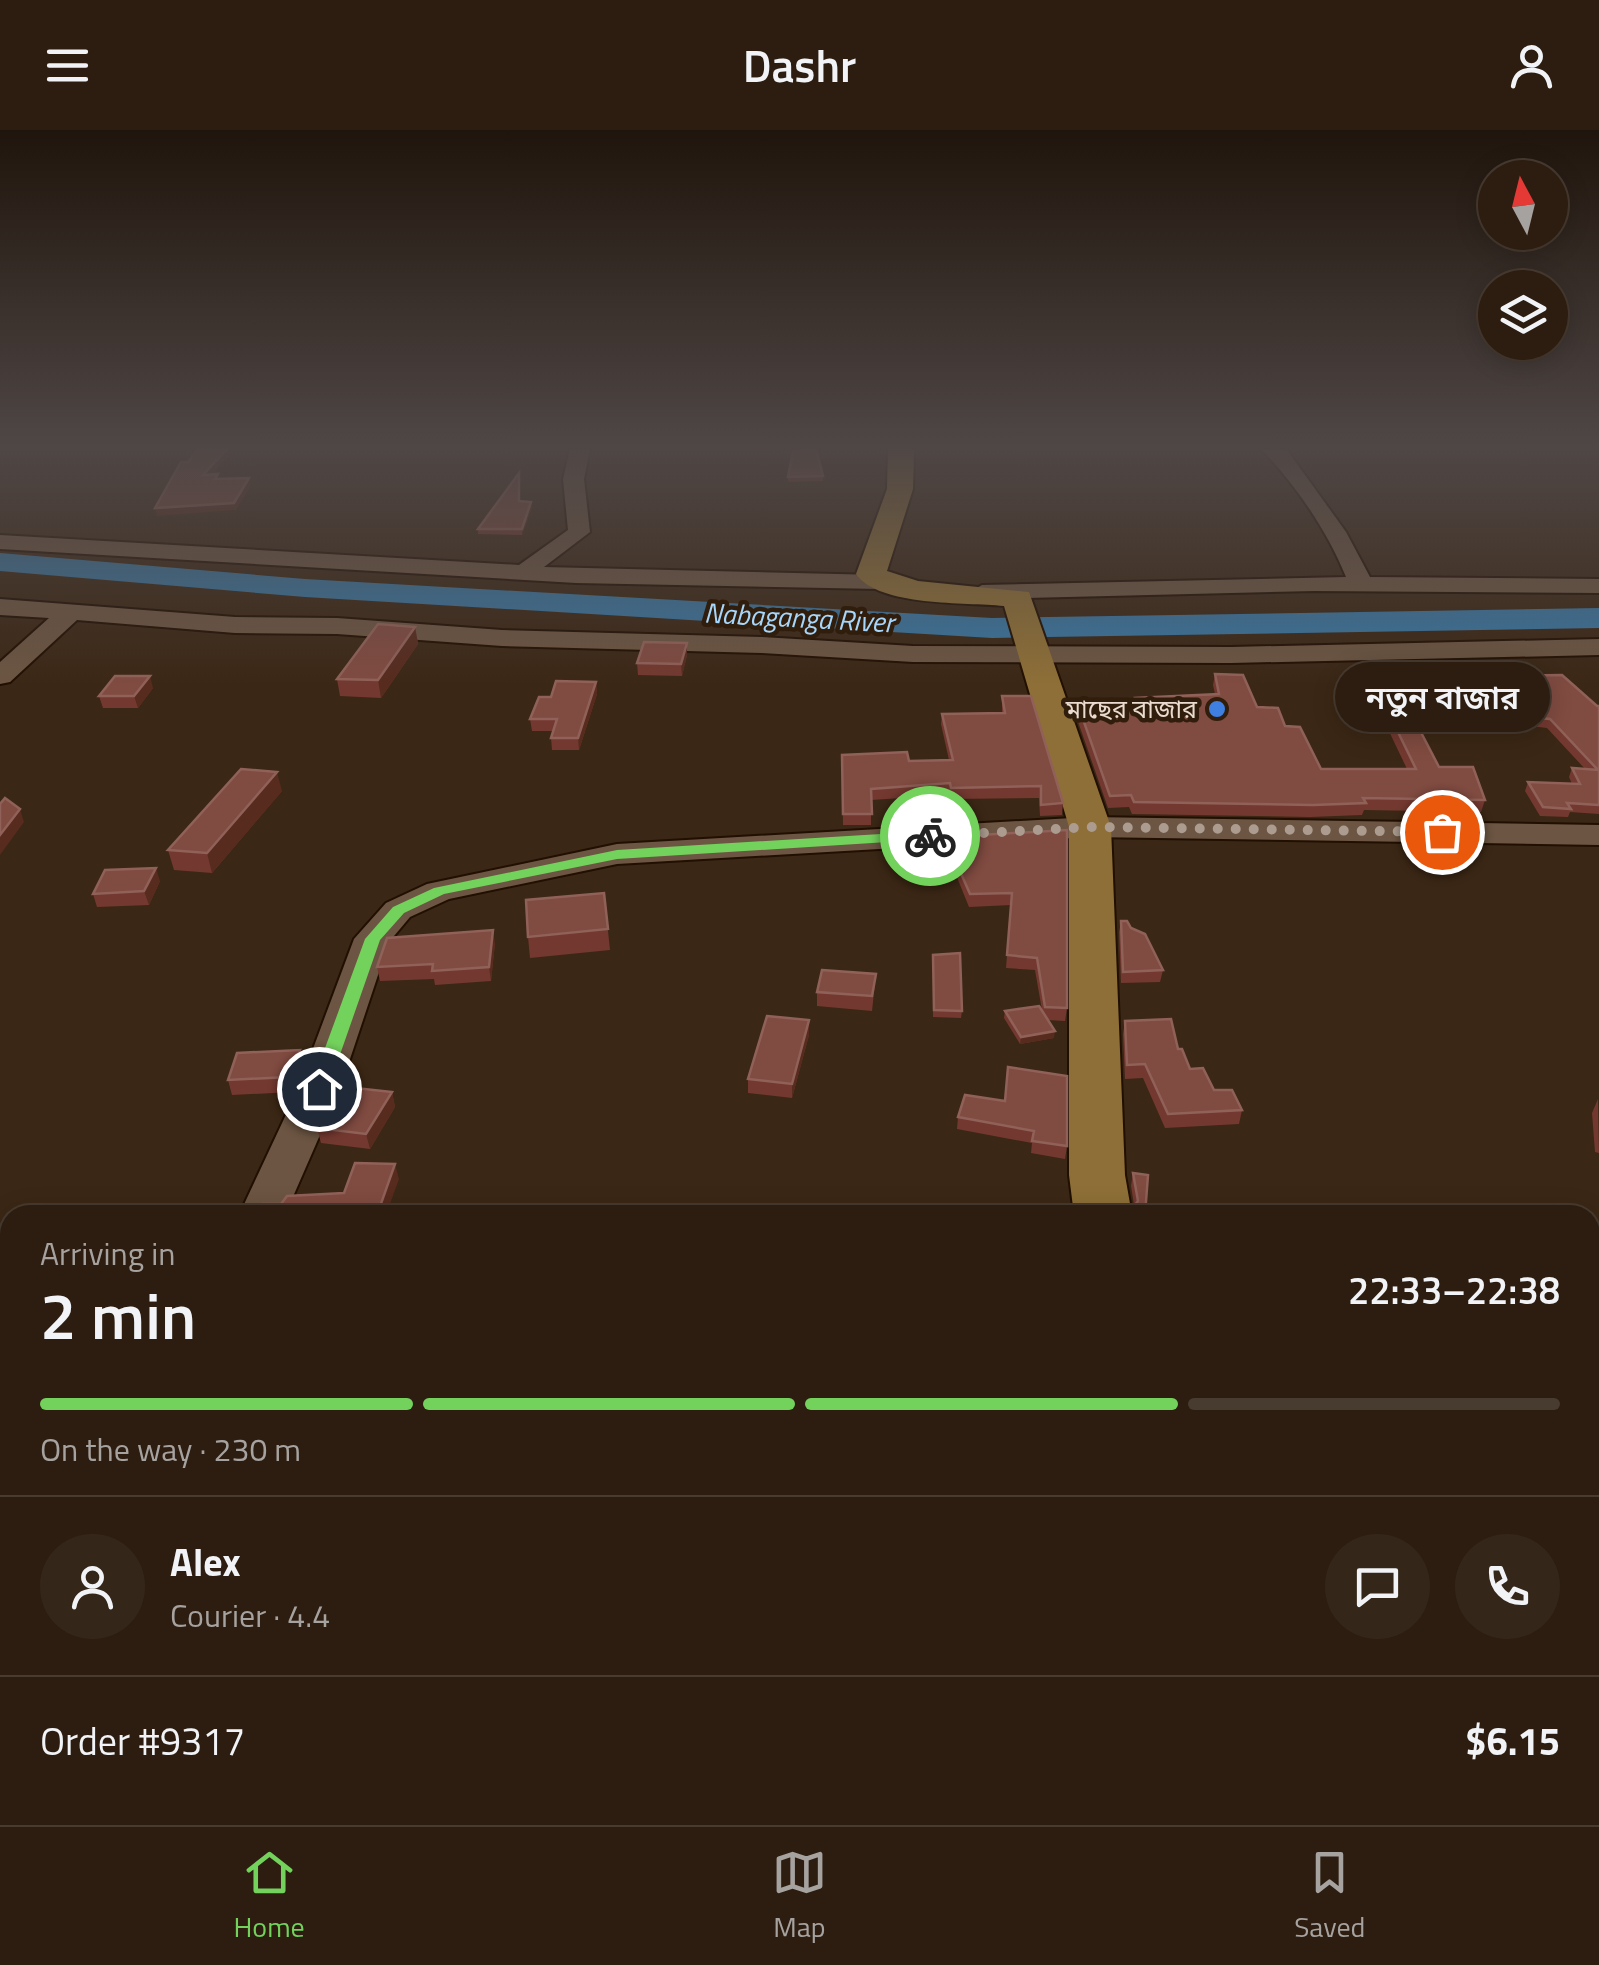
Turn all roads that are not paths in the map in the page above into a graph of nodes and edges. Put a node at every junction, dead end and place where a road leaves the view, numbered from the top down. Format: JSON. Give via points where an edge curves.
{"nodes":[{"id":1,"x":579,"y":528,"type":"edge"},
{"id":2,"x":887,"y":528,"type":"edge"},
{"id":3,"x":1335,"y":528,"type":"edge"},
{"id":4,"x":0,"y":542,"type":"edge"},
{"id":5,"x":526,"y":572,"type":"junction"},
{"id":6,"x":880,"y":582,"type":"junction"},
{"id":7,"x":1361,"y":584,"type":"junction"},
{"id":8,"x":1599,"y":586,"type":"edge"},
{"id":9,"x":981,"y":592,"type":"junction"},
{"id":10,"x":0,"y":608,"type":"edge"},
{"id":11,"x":69,"y":614,"type":"junction"},
{"id":12,"x":1031,"y":635,"type":"junction"},
{"id":13,"x":1599,"y":647,"type":"edge"},
{"id":14,"x":0,"y":676,"type":"edge"},
{"id":15,"x":1090,"y":827,"type":"junction"},
{"id":16,"x":1599,"y":835,"type":"edge"},
{"id":17,"x":267,"y":1205,"type":"edge"},
{"id":18,"x":1102,"y":1205,"type":"edge"}],
"edges":[{"from":1,"to":5,"type":"street"},
{"from":2,"to":6,"type":"main road","via":[[871,574]]},
{"from":3,"to":7,"type":"street"},
{"from":4,"to":5,"type":"street"},
{"from":5,"to":6,"type":"street"},
{"from":6,"to":9,"type":"main road"},
{"from":7,"to":8,"type":"street"},
{"from":7,"to":9,"type":"street"},
{"from":9,"to":12,"type":"main road","via":[[1018,599]]},
{"from":10,"to":11,"type":"street"},
{"from":11,"to":12,"type":"street","via":[[862,653]]},
{"from":11,"to":14,"type":"street"},
{"from":12,"to":13,"type":"street","via":[[1231,655]]},
{"from":12,"to":15,"type":"main road"},
{"from":15,"to":16,"type":"street"},
{"from":15,"to":17,"type":"street","via":[[617,854],[439,891],[398,910],[372,939],[319,1089]]},
{"from":15,"to":18,"type":"main road"}]}
